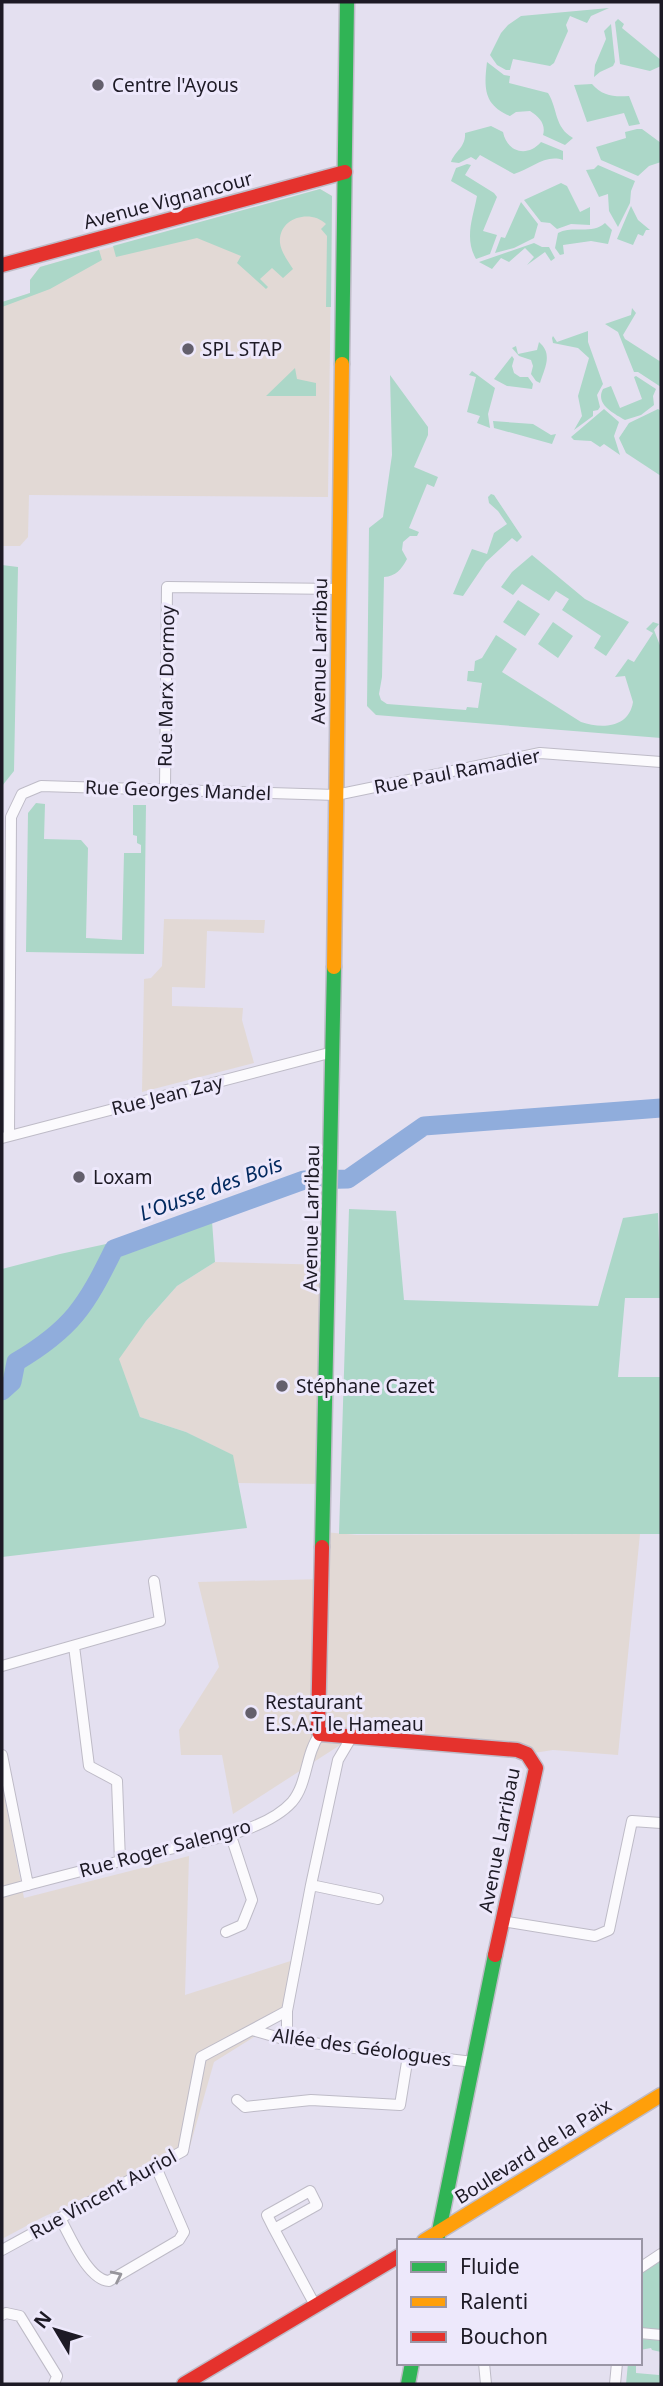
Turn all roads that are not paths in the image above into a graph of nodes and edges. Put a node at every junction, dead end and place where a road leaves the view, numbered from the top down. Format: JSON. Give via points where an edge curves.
{"nodes":[{"id":1,"x":347,"y":2,"type":"edge"},
{"id":2,"x":345,"y":172,"type":"junction"},
{"id":3,"x":2,"y":265,"type":"edge"},
{"id":4,"x":339,"y":589,"type":"junction"},
{"id":5,"x":661,"y":762,"type":"edge"},
{"id":6,"x":165,"y":788,"type":"junction"},
{"id":7,"x":336,"y":794,"type":"junction"},
{"id":8,"x":7,"y":968,"type":"edge"},
{"id":9,"x":333,"y":1052,"type":"junction"},
{"id":10,"x":6,"y":1137,"type":"edge"},
{"id":11,"x":154,"y":1581,"type":"dead end"},
{"id":12,"x":74,"y":1646,"type":"junction"},
{"id":13,"x":2,"y":1666,"type":"edge"},
{"id":14,"x":320,"y":1734,"type":"junction"},
{"id":15,"x":351,"y":1738,"type":"junction"},
{"id":16,"x":2,"y":1755,"type":"edge"},
{"id":17,"x":661,"y":1823,"type":"edge"},
{"id":18,"x":230,"y":1833,"type":"junction"},
{"id":19,"x":120,"y":1861,"type":"junction"},
{"id":20,"x":28,"y":1885,"type":"junction"},
{"id":21,"x":311,"y":1885,"type":"junction"},
{"id":22,"x":2,"y":1892,"type":"edge"},
{"id":23,"x":378,"y":1899,"type":"dead end"},
{"id":24,"x":502,"y":1921,"type":"junction"},
{"id":25,"x":226,"y":1931,"type":"dead end"},
{"id":26,"x":287,"y":2011,"type":"junction"},
{"id":27,"x":252,"y":2029,"type":"junction"},
{"id":28,"x":287,"y":2040,"type":"junction"},
{"id":29,"x":408,"y":2056,"type":"junction"},
{"id":30,"x":473,"y":2062,"type":"junction"},
{"id":31,"x":661,"y":2095,"type":"edge"},
{"id":32,"x":237,"y":2100,"type":"dead end"},
{"id":33,"x":156,"y":2167,"type":"junction"},
{"id":34,"x":60,"y":2218,"type":"junction"},
{"id":35,"x":274,"y":2229,"type":"junction"},
{"id":36,"x":438,"y":2236,"type":"edge"},
{"id":37,"x":2,"y":2250,"type":"edge"},
{"id":38,"x":661,"y":2254,"type":"edge"},
{"id":39,"x":397,"y":2257,"type":"edge"},
{"id":40,"x":642,"y":2267,"type":"edge"},
{"id":41,"x":316,"y":2307,"type":"junction"},
{"id":42,"x":2,"y":2315,"type":"edge"},
{"id":43,"x":642,"y":2333,"type":"edge"},
{"id":44,"x":661,"y":2335,"type":"edge"},
{"id":45,"x":412,"y":2365,"type":"edge"},
{"id":46,"x":484,"y":2365,"type":"edge"},
{"id":47,"x":617,"y":2365,"type":"edge"},
{"id":48,"x":54,"y":2384,"type":"edge"},
{"id":49,"x":184,"y":2384,"type":"edge"},
{"id":50,"x":408,"y":2384,"type":"edge"},
{"id":51,"x":486,"y":2384,"type":"edge"},
{"id":52,"x":615,"y":2384,"type":"edge"}],
"edges":[{"from":1,"to":2,"type":"street","name":"Avenue Larribau"},
{"from":2,"to":3,"type":"street","name":"Avenue Vignancour"},
{"from":2,"to":4,"type":"street","name":"Avenue Larribau"},
{"from":4,"to":6,"type":"street","name":"Rue Marx Dormoy","via":[[167,587]]},
{"from":4,"to":7,"type":"street","name":"Avenue Larribau"},
{"from":5,"to":7,"type":"street","name":"Rue Paul Ramadier","via":[[540,753]]},
{"from":6,"to":7,"type":"street","name":"Rue Georges Mandel"},
{"from":6,"to":8,"type":"street","name":"Rue Georges Mandel","via":[[41,786],[22,794],[11,817]]},
{"from":7,"to":9,"type":"street","name":"Avenue Larribau"},
{"from":8,"to":10,"type":"street"},
{"from":9,"to":10,"type":"street","name":"Rue Jean Zay"},
{"from":9,"to":14,"type":"street","name":"Avenue Larribau"},
{"from":11,"to":12,"type":"street","via":[[160,1621]]},
{"from":12,"to":13,"type":"street"},
{"from":12,"to":19,"type":"street","via":[[89,1766],[117,1781]]},
{"from":14,"to":15,"type":"street","name":"Avenue Larribau"},
{"from":14,"to":18,"type":"street","name":"Rue Roger Salengro","via":[[293,1801],[274,1816]]},
{"from":15,"to":21,"type":"street","via":[[338,1760]]},
{"from":15,"to":24,"type":"street","name":"Avenue Larribau","via":[[517,1750],[532,1759],[537,1768]]},
{"from":16,"to":20,"type":"street"},
{"from":17,"to":24,"type":"street","via":[[632,1821],[609,1930],[595,1936]]},
{"from":18,"to":19,"type":"street","name":"Rue Roger Salengro"},
{"from":18,"to":25,"type":"street","via":[[252,1900],[242,1924]]},
{"from":19,"to":20,"type":"street","name":"Rue Roger Salengro"},
{"from":20,"to":22,"type":"street","name":"Rue Roger Salengro"},
{"from":21,"to":23,"type":"street"},
{"from":21,"to":26,"type":"street"},
{"from":24,"to":30,"type":"street","name":"Avenue Larribau"},
{"from":26,"to":27,"type":"street","name":"Rue Vincent Auriol"},
{"from":26,"to":28,"type":"street"},
{"from":27,"to":28,"type":"street","name":"Allée des Géologues"},
{"from":27,"to":33,"type":"street","name":"Rue Vincent Auriol","via":[[201,2057],[183,2151]]},
{"from":28,"to":29,"type":"street","name":"Allée des Géologues"},
{"from":29,"to":30,"type":"street","name":"Allée des Géologues"},
{"from":29,"to":32,"type":"street","via":[[400,2105],[311,2100],[245,2106]]},
{"from":30,"to":36,"type":"street","name":"Avenue Larribau"},
{"from":31,"to":36,"type":"street","name":"Boulevard de la Paix"},
{"from":33,"to":34,"type":"street","name":"Rue Vincent Auriol"},
{"from":34,"to":33,"type":"street","one_way":true,"via":[[92,2273],[100,2281],[109,2281],[179,2240],[184,2232]]},
{"from":34,"to":37,"type":"street","name":"Rue Vincent Auriol"},
{"from":35,"to":35,"type":"street","via":[[317,2205],[310,2192],[267,2215]]},
{"from":35,"to":41,"type":"street"},
{"from":38,"to":40,"type":"street"},
{"from":39,"to":41,"type":"street"},
{"from":41,"to":49,"type":"street"},
{"from":42,"to":48,"type":"street","via":[[20,2316],[57,2376]]},
{"from":43,"to":44,"type":"street"},
{"from":45,"to":50,"type":"street"},
{"from":46,"to":51,"type":"street"},
{"from":47,"to":52,"type":"street"}]}
